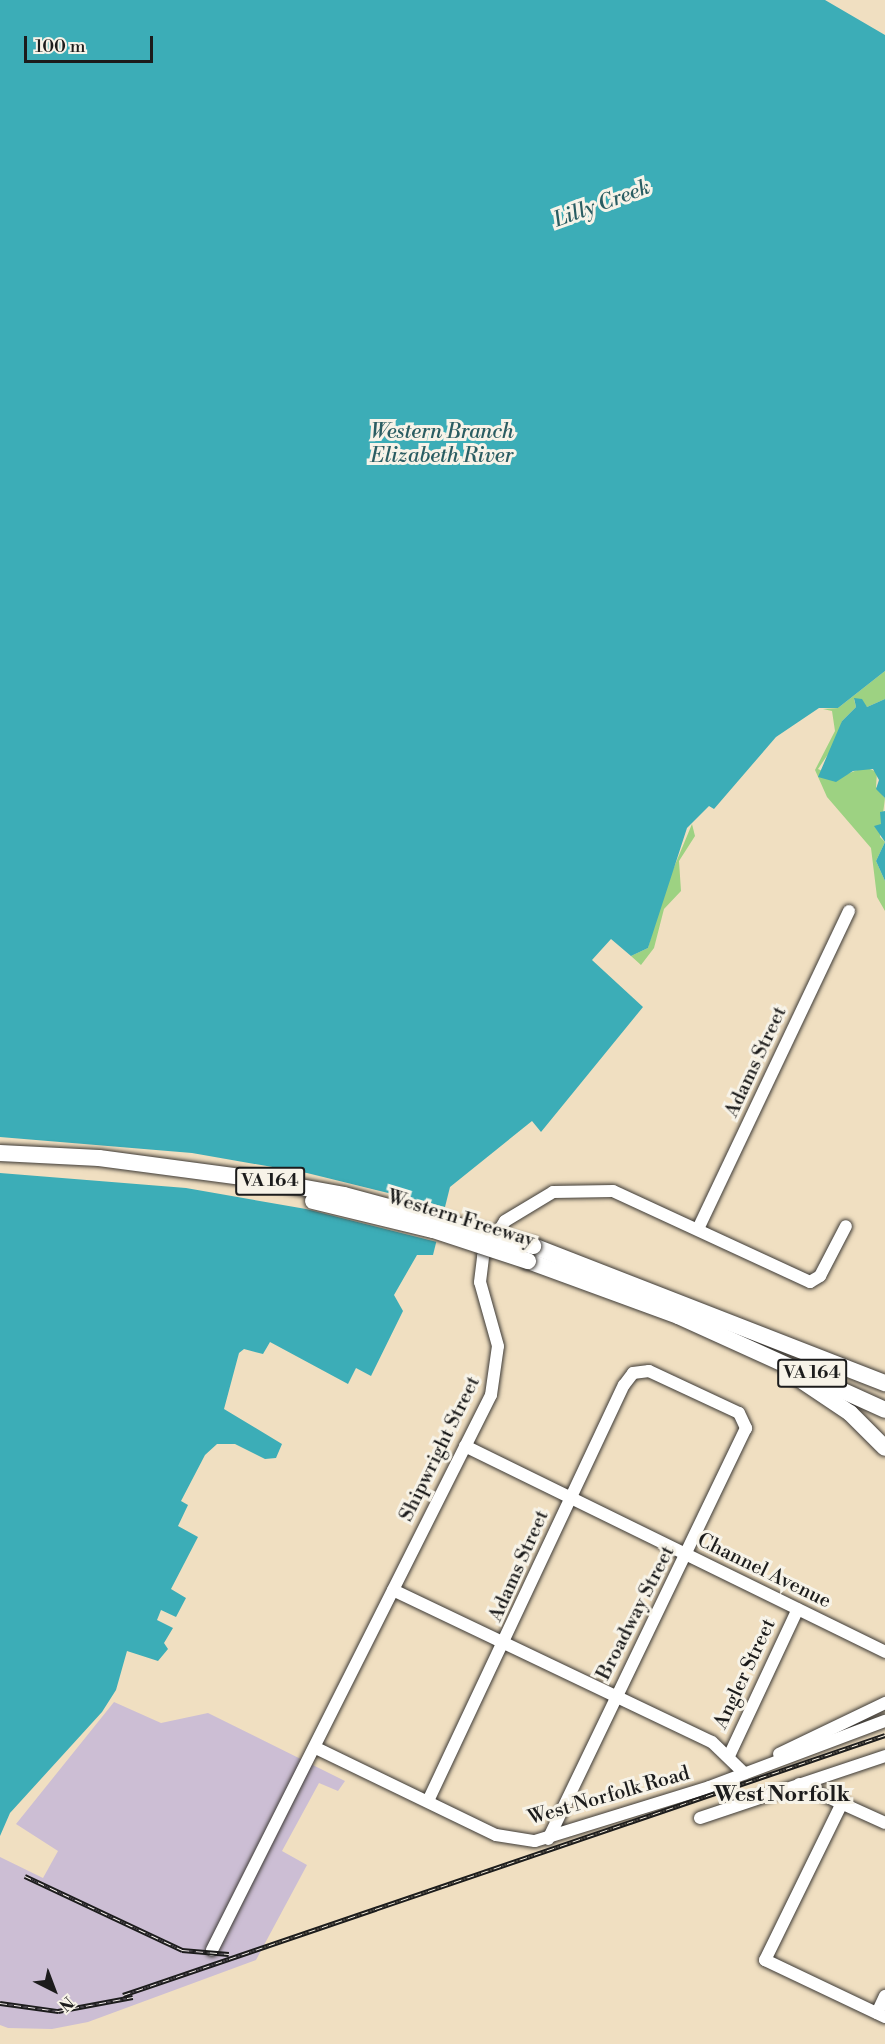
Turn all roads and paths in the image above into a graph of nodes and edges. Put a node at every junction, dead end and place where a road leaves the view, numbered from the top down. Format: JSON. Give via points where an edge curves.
{"nodes":[{"id":1,"x":849,"y":911,"type":"dead end"},
{"id":2,"x":0,"y":1153,"type":"edge"},
{"id":3,"x":0,"y":1163,"type":"edge"},
{"id":4,"x":846,"y":1226,"type":"dead end"},
{"id":5,"x":698,"y":1229,"type":"junction"},
{"id":6,"x":531,"y":1254,"type":"junction"},
{"id":7,"x":737,"y":1341,"type":"junction"},
{"id":8,"x":658,"y":1376,"type":"joint"},
{"id":9,"x":885,"y":1383,"type":"edge"},
{"id":10,"x":885,"y":1410,"type":"edge"},
{"id":11,"x":465,"y":1446,"type":"junction"},
{"id":12,"x":885,"y":1448,"type":"edge"},
{"id":13,"x":570,"y":1498,"type":"junction"},
{"id":14,"x":686,"y":1554,"type":"junction"},
{"id":15,"x":393,"y":1590,"type":"junction"},
{"id":16,"x":798,"y":1609,"type":"junction"},
{"id":17,"x":506,"y":1643,"type":"junction"},
{"id":18,"x":885,"y":1652,"type":"edge"},
{"id":19,"x":615,"y":1696,"type":"junction"},
{"id":20,"x":885,"y":1703,"type":"edge"},
{"id":21,"x":885,"y":1721,"type":"edge"},
{"id":22,"x":316,"y":1748,"type":"junction"},
{"id":23,"x":729,"y":1756,"type":"junction"},
{"id":24,"x":885,"y":1756,"type":"edge"},
{"id":25,"x":747,"y":1772,"type":"junction"},
{"id":26,"x":799,"y":1784,"type":"junction"},
{"id":27,"x":429,"y":1801,"type":"junction"},
{"id":28,"x":842,"y":1803,"type":"junction"},
{"id":29,"x":700,"y":1818,"type":"dead end"},
{"id":30,"x":885,"y":1823,"type":"edge"},
{"id":31,"x":548,"y":1839,"type":"junction"},
{"id":32,"x":212,"y":1950,"type":"dead end"},
{"id":33,"x":885,"y":1996,"type":"edge"},
{"id":34,"x":881,"y":2015,"type":"edge"}],
"edges":[{"from":1,"to":5,"type":"street","name":"Adams Street"},
{"from":2,"to":6,"type":"highway","name":"Western Freeway","number":"VA 164","bridge":true,"via":[[99,1158],[256,1179],[356,1198]]},
{"from":3,"to":6,"type":"highway","name":"Western Freeway","number":"VA 164","bridge":true,"via":[[124,1171],[284,1194]]},
{"from":4,"to":5,"type":"street","name":"Shipwright Street","via":[[814,1282]]},
{"from":5,"to":11,"type":"street","name":"Shipwright Street","via":[[628,1196],[594,1188],[540,1196],[505,1221],[483,1256],[480,1282],[498,1346],[498,1370]]},
{"from":6,"to":7,"type":"highway","name":"Western Freeway","number":"VA 164"},
{"from":6,"to":9,"type":"highway","name":"Western Freeway","number":"VA 164"},
{"from":7,"to":10,"type":"highway","name":"Western Freeway","number":"VA 164"},
{"from":7,"to":12,"type":"highway","via":[[822,1393]]},
{"from":8,"to":13,"type":"street","name":"Adams Street","via":[[644,1369],[628,1378]]},
{"from":8,"to":14,"type":"street","name":"Broadway Street","via":[[732,1410],[746,1428]]},
{"from":11,"to":13,"type":"street","name":"Channel Avenue"},
{"from":11,"to":15,"type":"street","name":"Shipwright Street"},
{"from":13,"to":14,"type":"street","name":"Channel Avenue"},
{"from":13,"to":17,"type":"street","name":"Adams Street"},
{"from":14,"to":16,"type":"street","name":"Channel Avenue"},
{"from":14,"to":19,"type":"street","name":"Broadway Street"},
{"from":15,"to":17,"type":"street"},
{"from":15,"to":22,"type":"street","name":"Shipwright Street"},
{"from":16,"to":18,"type":"street","name":"Channel Avenue"},
{"from":16,"to":23,"type":"street","name":"Angler Street"},
{"from":17,"to":19,"type":"street"},
{"from":17,"to":27,"type":"street","name":"Adams Street"},
{"from":19,"to":23,"type":"street","via":[[712,1742]]},
{"from":19,"to":31,"type":"street","name":"Broadway Street"},
{"from":20,"to":25,"type":"street","name":"West Norfolk Road","via":[[819,1731]]},
{"from":21,"to":25,"type":"street","name":"West Norfolk Road"},
{"from":22,"to":27,"type":"street","name":"West Norfolk Road"},
{"from":22,"to":32,"type":"street","name":"Shipwright Street"},
{"from":23,"to":25,"type":"street"},
{"from":24,"to":26,"type":"street"},
{"from":25,"to":31,"type":"street","name":"West Norfolk Road"},
{"from":26,"to":28,"type":"street"},
{"from":26,"to":29,"type":"street"},
{"from":27,"to":31,"type":"street","name":"West Norfolk Road","via":[[504,1837]]},
{"from":28,"to":30,"type":"street"},
{"from":28,"to":34,"type":"street","via":[[765,1960]]},
{"from":33,"to":34,"type":"street"}]}
